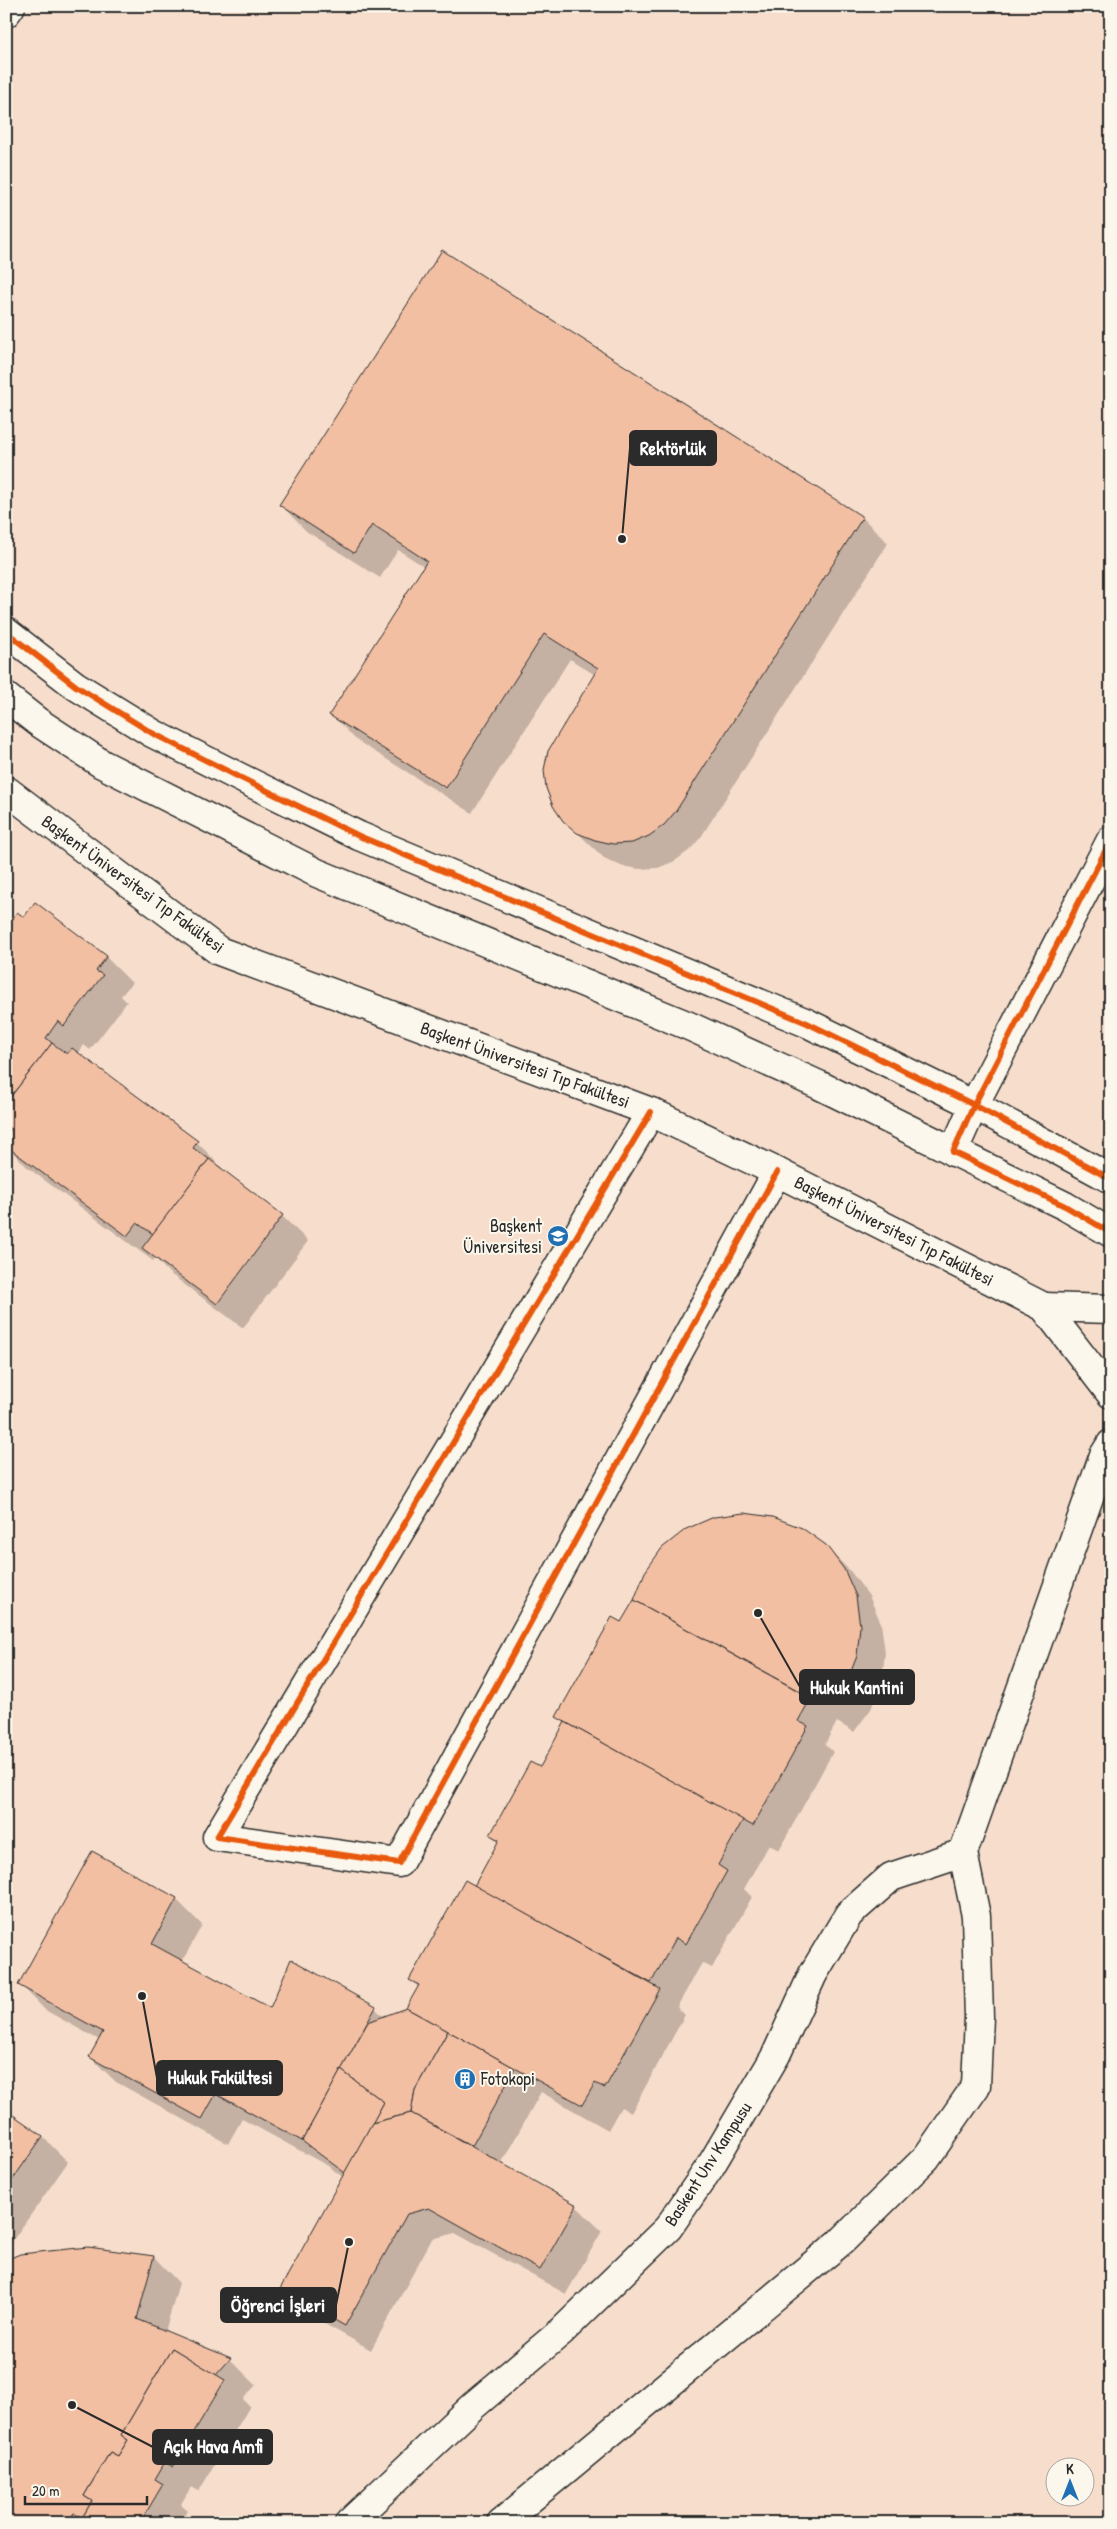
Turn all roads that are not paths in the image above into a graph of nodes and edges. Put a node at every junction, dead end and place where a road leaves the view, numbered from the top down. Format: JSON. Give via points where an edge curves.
{"nodes":[{"id":1,"x":11,"y":6,"type":"edge"},
{"id":2,"x":6,"y":13,"type":"edge"},
{"id":3,"x":6,"y":632,"type":"edge"},
{"id":4,"x":6,"y":697,"type":"edge"},
{"id":5,"x":6,"y":790,"type":"edge"},
{"id":6,"x":1111,"y":840,"type":"edge"},
{"id":7,"x":974,"y":1105,"type":"junction"},
{"id":8,"x":652,"y":1112,"type":"junction"},
{"id":9,"x":953,"y":1152,"type":"junction"},
{"id":10,"x":777,"y":1172,"type":"junction"},
{"id":11,"x":1111,"y":1180,"type":"edge"},
{"id":12,"x":1111,"y":1233,"type":"edge"},
{"id":13,"x":1044,"y":1307,"type":"junction"},
{"id":14,"x":1111,"y":1309,"type":"edge"},
{"id":15,"x":1111,"y":1394,"type":"edge"},
{"id":16,"x":1111,"y":1444,"type":"edge"},
{"id":17,"x":963,"y":1853,"type":"junction"},
{"id":18,"x":349,"y":2523,"type":"edge"},
{"id":19,"x":501,"y":2523,"type":"edge"}],
"edges":[{"from":1,"to":2,"type":"street"},
{"from":3,"to":7,"type":"street","via":[[76,686],[152,733],[359,836],[807,1023]]},
{"from":4,"to":9,"type":"street","via":[[102,764],[317,872],[689,1026],[819,1085]]},
{"from":5,"to":8,"type":"street","name":"Başkent Üniversitesi Tıp Fakültesi","via":[[219,952]]},
{"from":6,"to":7,"type":"street"},
{"from":7,"to":9,"type":"street"},
{"from":7,"to":11,"type":"street"},
{"from":8,"to":10,"type":"street","name":"Başkent Üniversitesi Tıp Fakültesi"},
{"from":8,"to":10,"type":"street","via":[[217,1837],[399,1863]]},
{"from":9,"to":12,"type":"street","via":[[1065,1206]]},
{"from":10,"to":13,"type":"street","name":"Başkent Üniversitesi Tıp Fakültesi"},
{"from":13,"to":14,"type":"street"},
{"from":13,"to":15,"type":"street","name":"Başkent Üniversitesi Tıp Fakültesi"},
{"from":16,"to":17,"type":"street","via":[[1104,1455]]},
{"from":17,"to":18,"type":"street","name":"Baskent Unv Kampusu","via":[[891,1877],[849,1914],[813,1974],[776,2055],[710,2167],[668,2228],[562,2330],[473,2406]]},
{"from":17,"to":19,"type":"street","via":[[976,1916],[979,2017],[976,2086],[926,2158],[844,2240]]}]}
